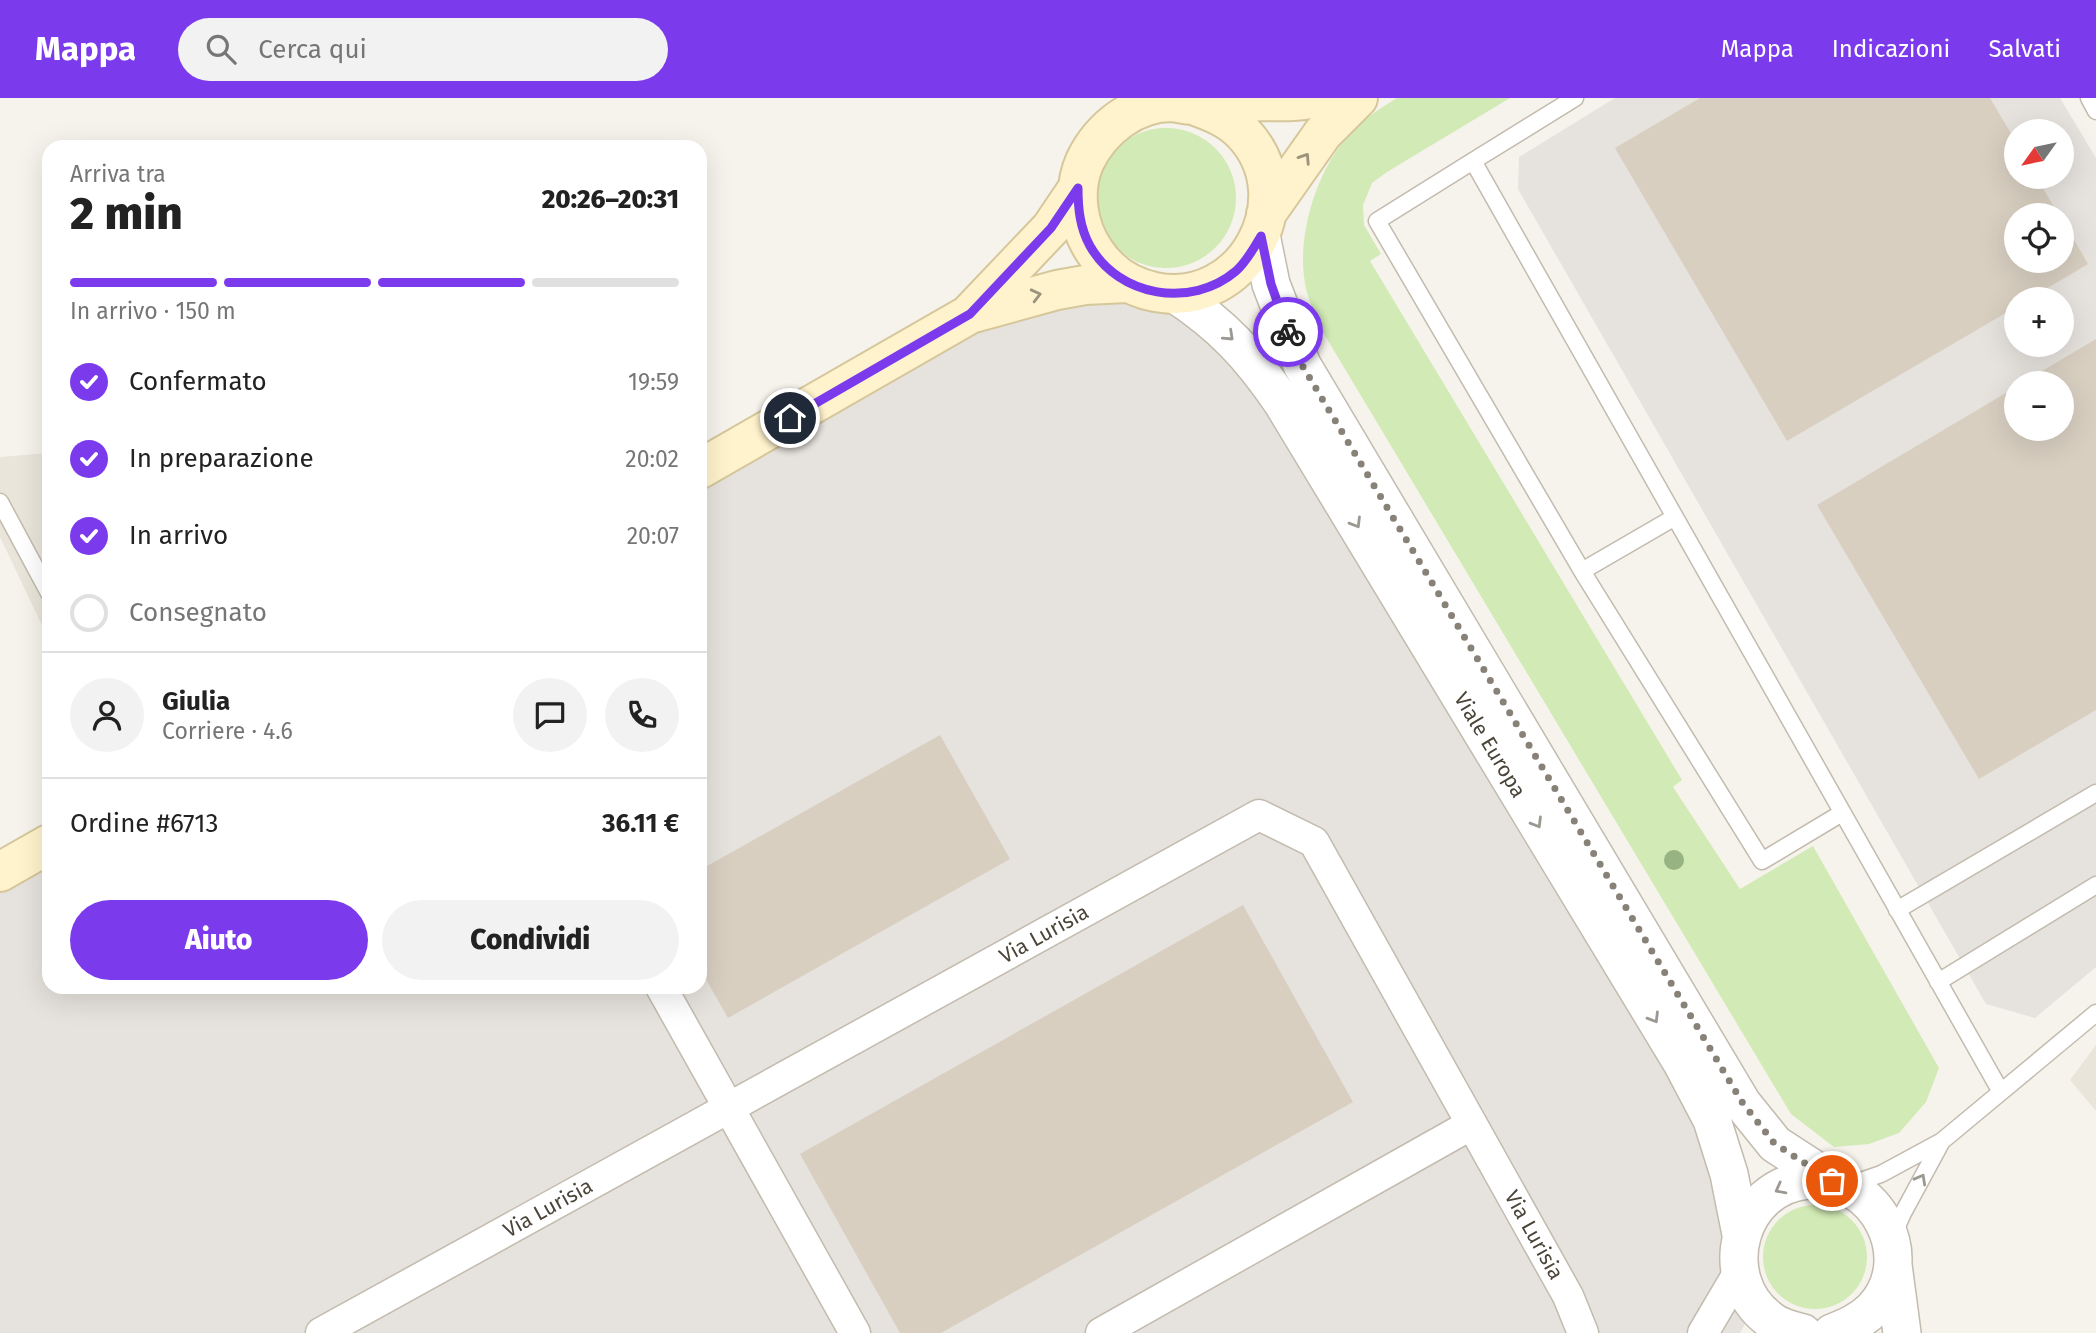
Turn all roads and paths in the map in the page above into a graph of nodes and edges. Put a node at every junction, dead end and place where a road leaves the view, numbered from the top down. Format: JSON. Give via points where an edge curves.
{"nodes":[{"id":1,"x":1315,"y":98,"type":"edge"},
{"id":2,"x":1357,"y":98,"type":"edge"},
{"id":3,"x":1575,"y":98,"type":"edge"},
{"id":4,"x":2088,"y":98,"type":"edge"},
{"id":5,"x":1193,"y":105,"type":"junction"},
{"id":6,"x":2096,"y":111,"type":"edge"},
{"id":7,"x":1474,"y":161,"type":"junction"},
{"id":8,"x":1078,"y":188,"type":"junction"},
{"id":9,"x":1264,"y":225,"type":"junction"},
{"id":10,"x":1127,"y":283,"type":"junction"},
{"id":11,"x":1175,"y":294,"type":"junction"},
{"id":12,"x":970,"y":314,"type":"junction"},
{"id":13,"x":707,"y":465,"type":"edge"},
{"id":14,"x":0,"y":502,"type":"edge"},
{"id":15,"x":1675,"y":517,"type":"junction"},
{"id":16,"x":1583,"y":571,"type":"junction"},
{"id":17,"x":42,"y":580,"type":"edge"},
{"id":18,"x":2096,"y":793,"type":"edge"},
{"id":19,"x":1842,"y":813,"type":"junction"},
{"id":20,"x":42,"y":848,"type":"edge"},
{"id":21,"x":0,"y":872,"type":"edge"},
{"id":22,"x":2096,"y":885,"type":"edge"},
{"id":23,"x":1897,"y":910,"type":"junction"},
{"id":24,"x":1938,"y":982,"type":"junction"},
{"id":25,"x":665,"y":994,"type":"edge"},
{"id":26,"x":2096,"y":1013,"type":"edge"},
{"id":27,"x":2001,"y":1093,"type":"junction"},
{"id":28,"x":729,"y":1108,"type":"junction"},
{"id":29,"x":1472,"y":1124,"type":"junction"},
{"id":30,"x":1942,"y":1142,"type":"junction"},
{"id":31,"x":1839,"y":1184,"type":"junction"},
{"id":32,"x":1741,"y":1234,"type":"junction"},
{"id":33,"x":1892,"y":1252,"type":"junction"},
{"id":34,"x":1739,"y":1272,"type":"junction"},
{"id":35,"x":321,"y":1333,"type":"edge"},
{"id":36,"x":855,"y":1333,"type":"edge"},
{"id":37,"x":1101,"y":1333,"type":"edge"},
{"id":38,"x":1583,"y":1333,"type":"edge"},
{"id":39,"x":1703,"y":1333,"type":"edge"},
{"id":40,"x":1803,"y":1333,"type":"edge"},
{"id":41,"x":1832,"y":1333,"type":"edge"},
{"id":42,"x":1902,"y":1333,"type":"edge"}],
"edges":[{"from":1,"to":5,"type":"main road"},
{"from":9,"to":2,"type":"main road","one_way":true,"via":[[1323,134]]},
{"from":3,"to":7,"type":"lane"},
{"from":4,"to":6,"type":"lane"},
{"from":5,"to":8,"type":"main road","via":[[1171,102],[1125,116],[1091,149]]},
{"from":5,"to":9,"type":"main road","via":[[1221,115],[1244,133],[1260,157],[1268,185]]},
{"from":7,"to":15,"type":"lane"},
{"from":7,"to":16,"type":"lane","via":[[1377,221]]},
{"from":8,"to":10,"type":"main road","via":[[1078,212],[1090,246]]},
{"from":8,"to":12,"type":"main road","via":[[1051,228]]},
{"from":9,"to":11,"type":"main road","via":[[1251,254],[1236,271],[1198,291]]},
{"from":9,"to":31,"type":"street","name":"Viale Europa","via":[[1271,284],[1302,365],[1742,1102],[1774,1143]]},
{"from":10,"to":11,"type":"main road"},
{"from":12,"to":10,"type":"main road","one_way":true,"via":[[1057,290]]},
{"from":11,"to":32,"type":"street","name":"Viale Europa","one_way":true,"via":[[1241,346],[1282,402],[1682,1063],[1712,1121]]},
{"from":12,"to":13,"type":"main road"},
{"from":14,"to":17,"type":"lane"},
{"from":15,"to":16,"type":"lane"},
{"from":15,"to":19,"type":"lane"},
{"from":16,"to":19,"type":"lane","via":[[1762,862]]},
{"from":18,"to":23,"type":"lane"},
{"from":19,"to":23,"type":"lane"},
{"from":20,"to":21,"type":"main road"},
{"from":22,"to":24,"type":"lane"},
{"from":23,"to":24,"type":"lane"},
{"from":24,"to":27,"type":"lane"},
{"from":25,"to":28,"type":"street"},
{"from":26,"to":27,"type":"lane"},
{"from":27,"to":30,"type":"lane"},
{"from":28,"to":29,"type":"street","name":"Via Lurisia","via":[[1259,816],[1314,842]]},
{"from":28,"to":35,"type":"street","name":"Via Lurisia"},
{"from":28,"to":36,"type":"street"},
{"from":29,"to":37,"type":"street"},
{"from":29,"to":38,"type":"street","name":"Via Lurisia","via":[[1568,1296]]},
{"from":30,"to":31,"type":"lane","via":[[1881,1174]]},
{"from":33,"to":30,"type":"lane","one_way":true,"via":[[1903,1213]]},
{"from":31,"to":32,"type":"street","name":"Viale Europa","one_way":true,"via":[[1808,1180],[1786,1185],[1766,1196]]},
{"from":31,"to":33,"type":"street","name":"Viale Europa","via":[[1869,1201],[1883,1219]]},
{"from":32,"to":34,"type":"street","name":"Viale Europa"},
{"from":33,"to":41,"type":"street","via":[[1887,1288],[1874,1308],[1854,1324]]},
{"from":33,"to":42,"type":"street","name":"Viale Europa"},
{"from":34,"to":39,"type":"street"},
{"from":34,"to":40,"type":"street","name":"Viale Europa","via":[[1745,1290],[1769,1320]]}]}
